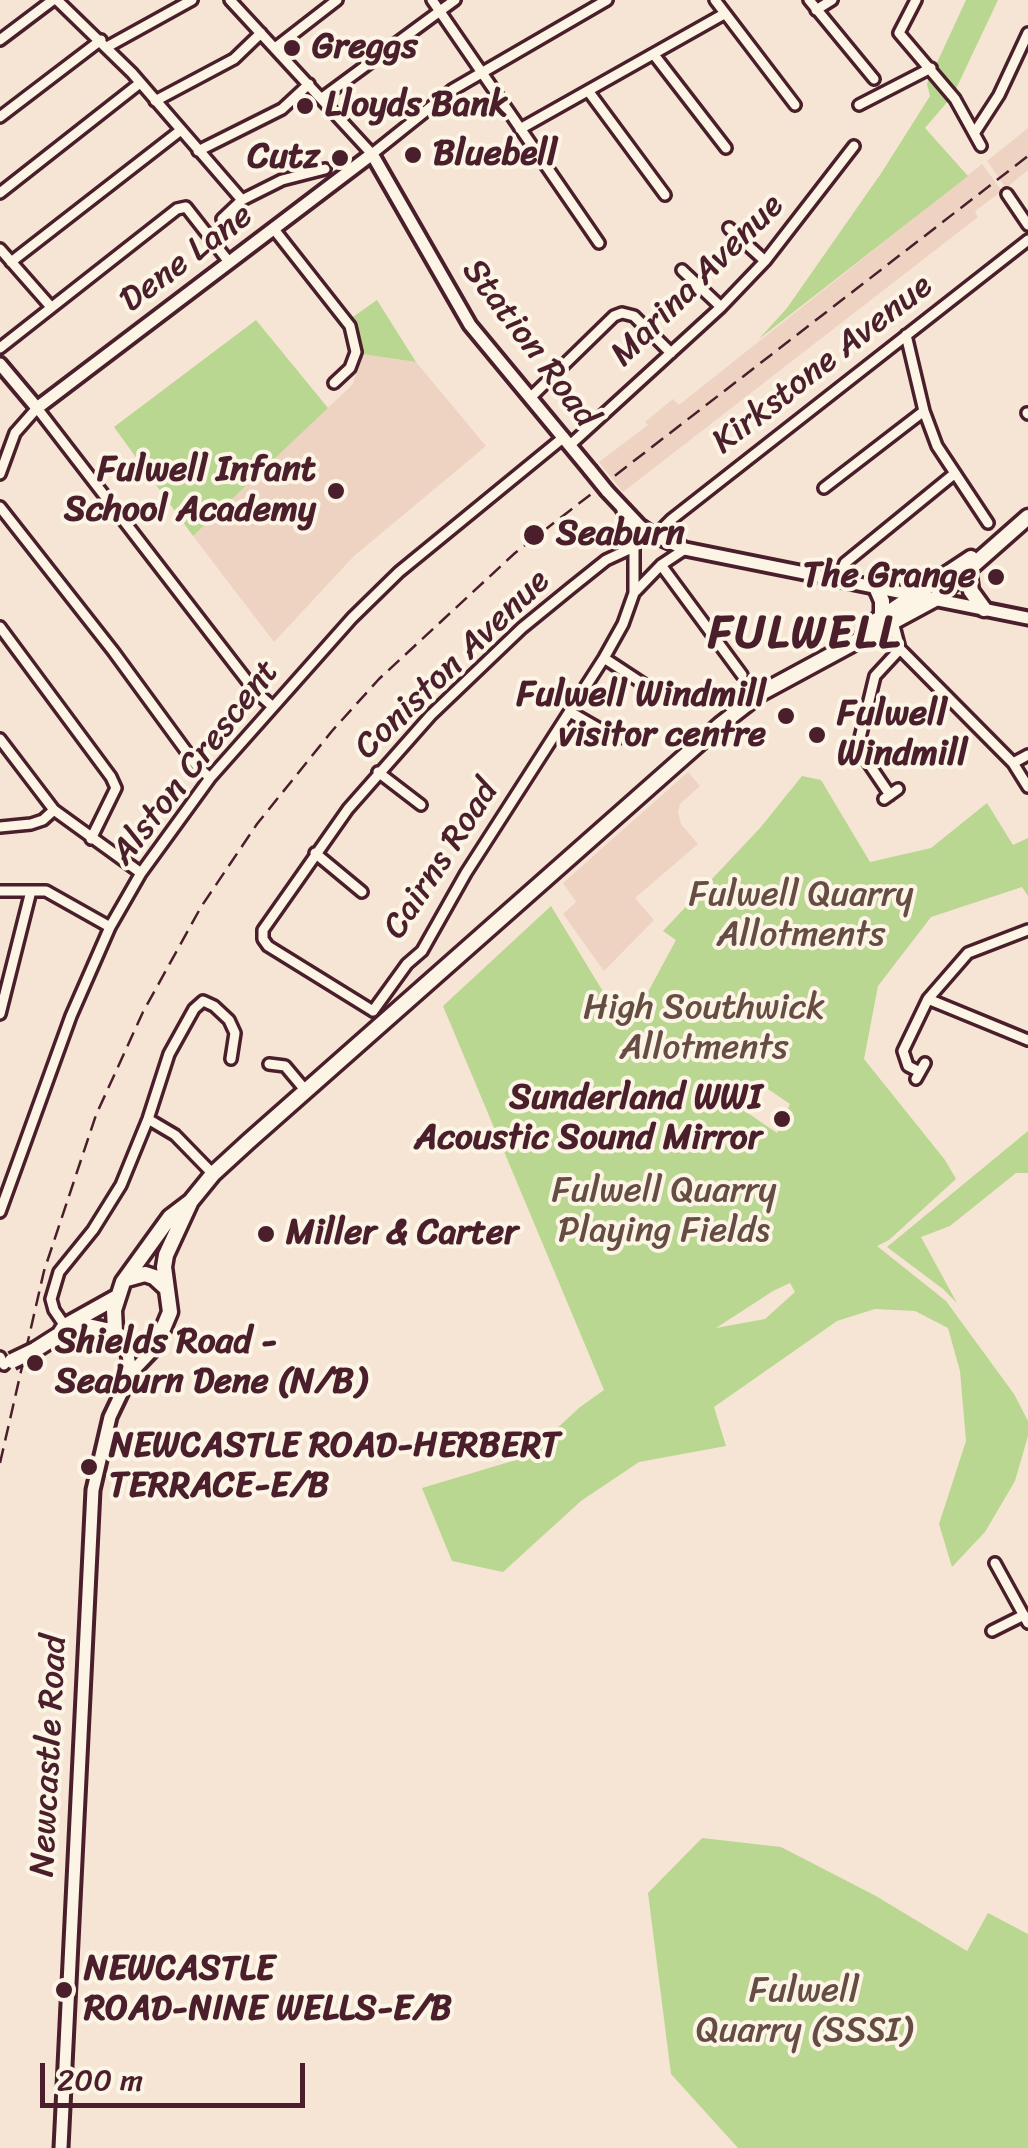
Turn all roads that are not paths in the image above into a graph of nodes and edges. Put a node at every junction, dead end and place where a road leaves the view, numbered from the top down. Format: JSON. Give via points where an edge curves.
{"nodes":[{"id":1,"x":55,"y":0,"type":"edge"},
{"id":2,"x":192,"y":0,"type":"edge"},
{"id":3,"x":230,"y":0,"type":"edge"},
{"id":4,"x":337,"y":0,"type":"edge"},
{"id":5,"x":432,"y":0,"type":"edge"},
{"id":6,"x":455,"y":0,"type":"edge"},
{"id":7,"x":607,"y":0,"type":"edge"},
{"id":8,"x":715,"y":0,"type":"edge"},
{"id":9,"x":809,"y":0,"type":"edge"},
{"id":10,"x":832,"y":0,"type":"edge"},
{"id":11,"x":916,"y":0,"type":"edge"},
{"id":12,"x":592,"y":4,"type":"edge"},
{"id":13,"x":439,"y":10,"type":"junction"},
{"id":14,"x":816,"y":10,"type":"junction"},
{"id":15,"x":724,"y":14,"type":"junction"},
{"id":16,"x":261,"y":33,"type":"junction"},
{"id":17,"x":1028,"y":33,"type":"edge"},
{"id":18,"x":0,"y":40,"type":"edge"},
{"id":19,"x":104,"y":44,"type":"junction"},
{"id":20,"x":275,"y":48,"type":"junction"},
{"id":21,"x":654,"y":56,"type":"junction"},
{"id":22,"x":930,"y":68,"type":"junction"},
{"id":23,"x":481,"y":72,"type":"junction"},
{"id":24,"x":874,"y":79,"type":"dead end"},
{"id":25,"x":140,"y":83,"type":"junction"},
{"id":26,"x":309,"y":84,"type":"junction"},
{"id":27,"x":589,"y":92,"type":"junction"},
{"id":28,"x":322,"y":98,"type":"junction"},
{"id":29,"x":155,"y":101,"type":"junction"},
{"id":30,"x":794,"y":105,"type":"dead end"},
{"id":31,"x":865,"y":105,"type":"dead end"},
{"id":32,"x":0,"y":117,"type":"edge"},
{"id":33,"x":181,"y":130,"type":"junction"},
{"id":34,"x":520,"y":130,"type":"junction"},
{"id":35,"x":974,"y":132,"type":"junction"},
{"id":36,"x":854,"y":146,"type":"dead end"},
{"id":37,"x":980,"y":146,"type":"dead end"},
{"id":38,"x":726,"y":148,"type":"dead end"},
{"id":39,"x":198,"y":151,"type":"junction"},
{"id":40,"x":372,"y":154,"type":"junction"},
{"id":41,"x":325,"y":169,"type":"dead end"},
{"id":42,"x":0,"y":194,"type":"edge"},
{"id":43,"x":1007,"y":194,"type":"dead end"},
{"id":44,"x":666,"y":195,"type":"dead end"},
{"id":45,"x":242,"y":200,"type":"junction"},
{"id":46,"x":222,"y":218,"type":"dead end"},
{"id":47,"x":1028,"y":223,"type":"edge"},
{"id":48,"x":274,"y":228,"type":"junction"},
{"id":49,"x":729,"y":228,"type":"dead end"},
{"id":50,"x":1028,"y":240,"type":"edge"},
{"id":51,"x":599,"y":243,"type":"dead end"},
{"id":52,"x":0,"y":249,"type":"edge"},
{"id":53,"x":765,"y":261,"type":"junction"},
{"id":54,"x":12,"y":262,"type":"junction"},
{"id":55,"x":229,"y":262,"type":"junction"},
{"id":56,"x":682,"y":270,"type":"dead end"},
{"id":57,"x":51,"y":307,"type":"junction"},
{"id":58,"x":721,"y":307,"type":"junction"},
{"id":59,"x":906,"y":335,"type":"junction"},
{"id":60,"x":0,"y":348,"type":"edge"},
{"id":61,"x":671,"y":353,"type":"junction"},
{"id":62,"x":0,"y":364,"type":"edge"},
{"id":63,"x":334,"y":383,"type":"dead end"},
{"id":64,"x":532,"y":397,"type":"junction"},
{"id":65,"x":37,"y":408,"type":"junction"},
{"id":66,"x":924,"y":411,"type":"junction"},
{"id":67,"x":567,"y":441,"type":"junction"},
{"id":68,"x":0,"y":474,"type":"edge"},
{"id":69,"x":954,"y":474,"type":"junction"},
{"id":70,"x":824,"y":488,"type":"dead end"},
{"id":71,"x":0,"y":507,"type":"edge"},
{"id":72,"x":622,"y":510,"type":"junction"},
{"id":73,"x":1028,"y":517,"type":"edge"},
{"id":74,"x":988,"y":523,"type":"dead end"},
{"id":75,"x":655,"y":536,"type":"junction"},
{"id":76,"x":996,"y":543,"type":"junction"},
{"id":77,"x":634,"y":547,"type":"junction"},
{"id":78,"x":685,"y":549,"type":"junction"},
{"id":79,"x":661,"y":565,"type":"junction"},
{"id":80,"x":968,"y":568,"type":"junction"},
{"id":81,"x":839,"y":578,"type":"junction"},
{"id":82,"x":876,"y":587,"type":"junction"},
{"id":83,"x":634,"y":594,"type":"junction"},
{"id":84,"x":913,"y":595,"type":"junction"},
{"id":85,"x":935,"y":599,"type":"junction"},
{"id":86,"x":984,"y":610,"type":"junction"},
{"id":87,"x":1028,"y":618,"type":"edge"},
{"id":88,"x":887,"y":619,"type":"junction"},
{"id":89,"x":0,"y":627,"type":"edge"},
{"id":90,"x":900,"y":649,"type":"junction"},
{"id":91,"x":604,"y":658,"type":"junction"},
{"id":92,"x":742,"y":674,"type":"dead end"},
{"id":93,"x":646,"y":685,"type":"dead end"},
{"id":94,"x":272,"y":706,"type":"junction"},
{"id":95,"x":570,"y":712,"type":"junction"},
{"id":96,"x":0,"y":739,"type":"edge"},
{"id":97,"x":616,"y":739,"type":"dead end"},
{"id":98,"x":1028,"y":755,"type":"edge"},
{"id":99,"x":1012,"y":763,"type":"junction"},
{"id":100,"x":378,"y":772,"type":"junction"},
{"id":101,"x":210,"y":778,"type":"junction"},
{"id":102,"x":1028,"y":787,"type":"edge"},
{"id":103,"x":891,"y":794,"type":"dead end"},
{"id":104,"x":421,"y":805,"type":"dead end"},
{"id":105,"x":54,"y":810,"type":"junction"},
{"id":106,"x":0,"y":826,"type":"edge"},
{"id":107,"x":90,"y":839,"type":"junction"},
{"id":108,"x":315,"y":853,"type":"junction"},
{"id":109,"x":140,"y":873,"type":"junction"},
{"id":110,"x":31,"y":891,"type":"junction"},
{"id":111,"x":0,"y":892,"type":"edge"},
{"id":112,"x":362,"y":892,"type":"dead end"},
{"id":113,"x":110,"y":927,"type":"junction"},
{"id":114,"x":1028,"y":930,"type":"edge"},
{"id":115,"x":395,"y":979,"type":"junction"},
{"id":116,"x":408,"y":999,"type":"junction"},
{"id":117,"x":928,"y":999,"type":"junction"},
{"id":118,"x":373,"y":1011,"type":"junction"},
{"id":119,"x":0,"y":1014,"type":"edge"},
{"id":120,"x":378,"y":1026,"type":"junction"},
{"id":121,"x":247,"y":1031,"type":"dead end"},
{"id":122,"x":235,"y":1034,"type":"junction"},
{"id":123,"x":1028,"y":1040,"type":"edge"},
{"id":124,"x":231,"y":1060,"type":"dead end"},
{"id":125,"x":270,"y":1064,"type":"dead end"},
{"id":126,"x":920,"y":1071,"type":"dead end"},
{"id":127,"x":306,"y":1091,"type":"junction"},
{"id":128,"x":148,"y":1119,"type":"junction"},
{"id":129,"x":213,"y":1174,"type":"junction"},
{"id":130,"x":191,"y":1201,"type":"junction"},
{"id":131,"x":0,"y":1212,"type":"edge"},
{"id":132,"x":126,"y":1278,"type":"junction"},
{"id":133,"x":167,"y":1289,"type":"junction"},
{"id":134,"x":116,"y":1297,"type":"junction"},
{"id":135,"x":61,"y":1331,"type":"junction"},
{"id":136,"x":160,"y":1336,"type":"junction"},
{"id":137,"x":121,"y":1337,"type":"junction"},
{"id":138,"x":4,"y":1363,"type":"edge"},
{"id":139,"x":131,"y":1373,"type":"junction"},
{"id":140,"x":995,"y":1563,"type":"dead end"},
{"id":141,"x":1023,"y":1602,"type":"edge"},
{"id":142,"x":1026,"y":1619,"type":"edge"},
{"id":143,"x":992,"y":1630,"type":"dead end"},
{"id":144,"x":61,"y":2148,"type":"edge"}],
"edges":[{"from":1,"to":18,"type":"street"},
{"from":1,"to":19,"type":"street"},
{"from":2,"to":19,"type":"street"},
{"from":3,"to":16,"type":"street"},
{"from":4,"to":20,"type":"street"},
{"from":5,"to":13,"type":"street"},
{"from":6,"to":13,"type":"street"},
{"from":7,"to":12,"type":"street"},
{"from":8,"to":15,"type":"street"},
{"from":9,"to":14,"type":"street"},
{"from":10,"to":14,"type":"street"},
{"from":11,"to":22,"type":"street","via":[[899,33]]},
{"from":12,"to":23,"type":"street"},
{"from":13,"to":23,"type":"street"},
{"from":13,"to":28,"type":"street"},
{"from":14,"to":24,"type":"street"},
{"from":15,"to":21,"type":"street"},
{"from":15,"to":30,"type":"street"},
{"from":16,"to":20,"type":"street"},
{"from":16,"to":29,"type":"street","via":[[234,59]]},
{"from":17,"to":35,"type":"street"},
{"from":19,"to":25,"type":"street"},
{"from":19,"to":32,"type":"street"},
{"from":20,"to":26,"type":"street"},
{"from":21,"to":27,"type":"street"},
{"from":21,"to":38,"type":"street"},
{"from":22,"to":31,"type":"street"},
{"from":22,"to":35,"type":"street"},
{"from":23,"to":34,"type":"street"},
{"from":23,"to":40,"type":"street"},
{"from":25,"to":29,"type":"street"},
{"from":25,"to":42,"type":"street"},
{"from":26,"to":28,"type":"street"},
{"from":26,"to":39,"type":"street","via":[[282,109]]},
{"from":27,"to":34,"type":"street"},
{"from":27,"to":44,"type":"street"},
{"from":28,"to":40,"type":"street"},
{"from":29,"to":33,"type":"street"},
{"from":33,"to":39,"type":"street"},
{"from":33,"to":54,"type":"street"},
{"from":34,"to":51,"type":"street"},
{"from":35,"to":37,"type":"street"},
{"from":36,"to":53,"type":"street","name":"Marina Avenue"},
{"from":39,"to":45,"type":"street"},
{"from":40,"to":48,"type":"main road","name":"Dene Lane"},
{"from":40,"to":64,"type":"main road","name":"Station Road","via":[[470,324]]},
{"from":41,"to":45,"type":"street","name":"Dene Lane"},
{"from":43,"to":47,"type":"street"},
{"from":45,"to":46,"type":"street","name":"Dene Lane"},
{"from":48,"to":55,"type":"main road","name":"Dene Lane"},
{"from":48,"to":63,"type":"street","via":[[356,340],[350,368]]},
{"from":49,"to":53,"type":"street"},
{"from":50,"to":59,"type":"street","name":"Kirkstone Avenue"},
{"from":52,"to":54,"type":"street"},
{"from":53,"to":58,"type":"street","name":"Marina Avenue"},
{"from":54,"to":57,"type":"street"},
{"from":55,"to":57,"type":"street","via":[[186,206],[176,208]]},
{"from":55,"to":65,"type":"main road","name":"Dene Lane"},
{"from":56,"to":58,"type":"street"},
{"from":57,"to":60,"type":"street"},
{"from":58,"to":61,"type":"street","name":"Marina Avenue"},
{"from":59,"to":66,"type":"street"},
{"from":59,"to":75,"type":"street","name":"Kirkstone Avenue"},
{"from":61,"to":64,"type":"street","via":[[634,316],[622,313]]},
{"from":61,"to":67,"type":"street","name":"Marina Avenue"},
{"from":62,"to":65,"type":"main road"},
{"from":64,"to":67,"type":"main road","name":"Station Road"},
{"from":65,"to":68,"type":"street","via":[[15,434]]},
{"from":65,"to":94,"type":"street"},
{"from":66,"to":69,"type":"street"},
{"from":66,"to":70,"type":"street"},
{"from":67,"to":72,"type":"main road","name":"Station Road","bridge":true},
{"from":67,"to":94,"type":"street","name":"Alston Crescent","via":[[399,572]]},
{"from":69,"to":74,"type":"street"},
{"from":69,"to":81,"type":"street","via":[[844,563]]},
{"from":71,"to":101,"type":"street"},
{"from":72,"to":75,"type":"main road","name":"Station Road"},
{"from":72,"to":77,"type":"street","name":"Cairns Road"},
{"from":73,"to":76,"type":"highway"},
{"from":75,"to":78,"type":"main road","name":"Station Road"},
{"from":76,"to":80,"type":"highway"},
{"from":76,"to":84,"type":"highway"},
{"from":77,"to":83,"type":"street","name":"Cairns Road"},
{"from":77,"to":100,"type":"street","name":"Coniston Avenue","via":[[606,560],[522,628]]},
{"from":78,"to":79,"type":"street","name":"Cairns Road"},
{"from":78,"to":81,"type":"main road","name":"Station Road"},
{"from":79,"to":83,"type":"street","name":"Cairns Road"},
{"from":79,"to":92,"type":"street"},
{"from":80,"to":85,"type":"highway"},
{"from":80,"to":86,"type":"highway","via":[[971,590]]},
{"from":81,"to":82,"type":"main road","name":"Station Road"},
{"from":82,"to":84,"type":"main road","name":"Station Road"},
{"from":82,"to":88,"type":"highway"},
{"from":83,"to":91,"type":"street","name":"Cairns Road"},
{"from":84,"to":85,"type":"main road","name":"Station Road"},
{"from":84,"to":88,"type":"highway"},
{"from":85,"to":86,"type":"main road","name":"Station Road"},
{"from":85,"to":88,"type":"highway"},
{"from":86,"to":87,"type":"main road","name":"Station Road"},
{"from":88,"to":90,"type":"street"},
{"from":88,"to":116,"type":"highway","via":[[761,693],[720,725]]},
{"from":89,"to":107,"type":"street","via":[[112,777],[116,788]]},
{"from":90,"to":99,"type":"street"},
{"from":90,"to":103,"type":"street","via":[[870,686],[860,738],[867,761]]},
{"from":91,"to":93,"type":"street"},
{"from":91,"to":95,"type":"street","name":"Cairns Road"},
{"from":94,"to":101,"type":"street","name":"Alston Crescent"},
{"from":95,"to":97,"type":"street"},
{"from":95,"to":115,"type":"street","name":"Cairns Road","via":[[422,951]]},
{"from":96,"to":105,"type":"street"},
{"from":98,"to":99,"type":"street"},
{"from":99,"to":102,"type":"street"},
{"from":100,"to":104,"type":"street"},
{"from":100,"to":108,"type":"street","name":"Coniston Avenue"},
{"from":101,"to":109,"type":"street","name":"Alston Crescent"},
{"from":105,"to":106,"type":"street","via":[[31,824]]},
{"from":105,"to":107,"type":"street"},
{"from":107,"to":109,"type":"street"},
{"from":108,"to":112,"type":"street"},
{"from":108,"to":118,"type":"street","name":"Coniston Avenue","via":[[263,930],[263,940]]},
{"from":109,"to":113,"type":"street","name":"Alston Crescent"},
{"from":110,"to":111,"type":"street"},
{"from":110,"to":113,"type":"street","via":[[46,891]]},
{"from":110,"to":119,"type":"street"},
{"from":113,"to":131,"type":"street","name":"Alston Crescent"},
{"from":114,"to":117,"type":"street","via":[[968,954]]},
{"from":115,"to":116,"type":"street","name":"Cairns Road"},
{"from":115,"to":118,"type":"street"},
{"from":116,"to":120,"type":"highway"},
{"from":117,"to":123,"type":"street"},
{"from":117,"to":126,"type":"street","via":[[903,1051],[908,1066]]},
{"from":118,"to":120,"type":"street"},
{"from":120,"to":127,"type":"highway"},
{"from":121,"to":122,"type":"street"},
{"from":122,"to":124,"type":"street"},
{"from":122,"to":128,"type":"street","via":[[214,1006],[203,1001],[194,1009]]},
{"from":125,"to":127,"type":"street","via":[[289,1062]]},
{"from":127,"to":129,"type":"highway"},
{"from":128,"to":129,"type":"street","via":[[176,1135]]},
{"from":128,"to":135,"type":"street","via":[[121,1185],[59,1272],[51,1299]]},
{"from":129,"to":130,"type":"highway"},
{"from":130,"to":132,"type":"highway","via":[[170,1217]]},
{"from":130,"to":133,"type":"highway","via":[[166,1256]]},
{"from":132,"to":133,"type":"highway","via":[[146,1274]]},
{"from":132,"to":134,"type":"highway"},
{"from":133,"to":136,"type":"highway","via":[[170,1312]]},
{"from":134,"to":135,"type":"highway"},
{"from":134,"to":137,"type":"highway"},
{"from":135,"to":137,"type":"highway","via":[[88,1326]]},
{"from":135,"to":138,"type":"highway","bridge":true},
{"from":136,"to":137,"type":"highway","via":[[145,1344]]},
{"from":136,"to":139,"type":"main road","name":"Newcastle Road"},
{"from":137,"to":139,"type":"main road"},
{"from":139,"to":144,"type":"main road","name":"Newcastle Road","via":[[110,1417],[93,1490]]},
{"from":140,"to":141,"type":"street"},
{"from":141,"to":142,"type":"street"},
{"from":142,"to":143,"type":"street"}]}
